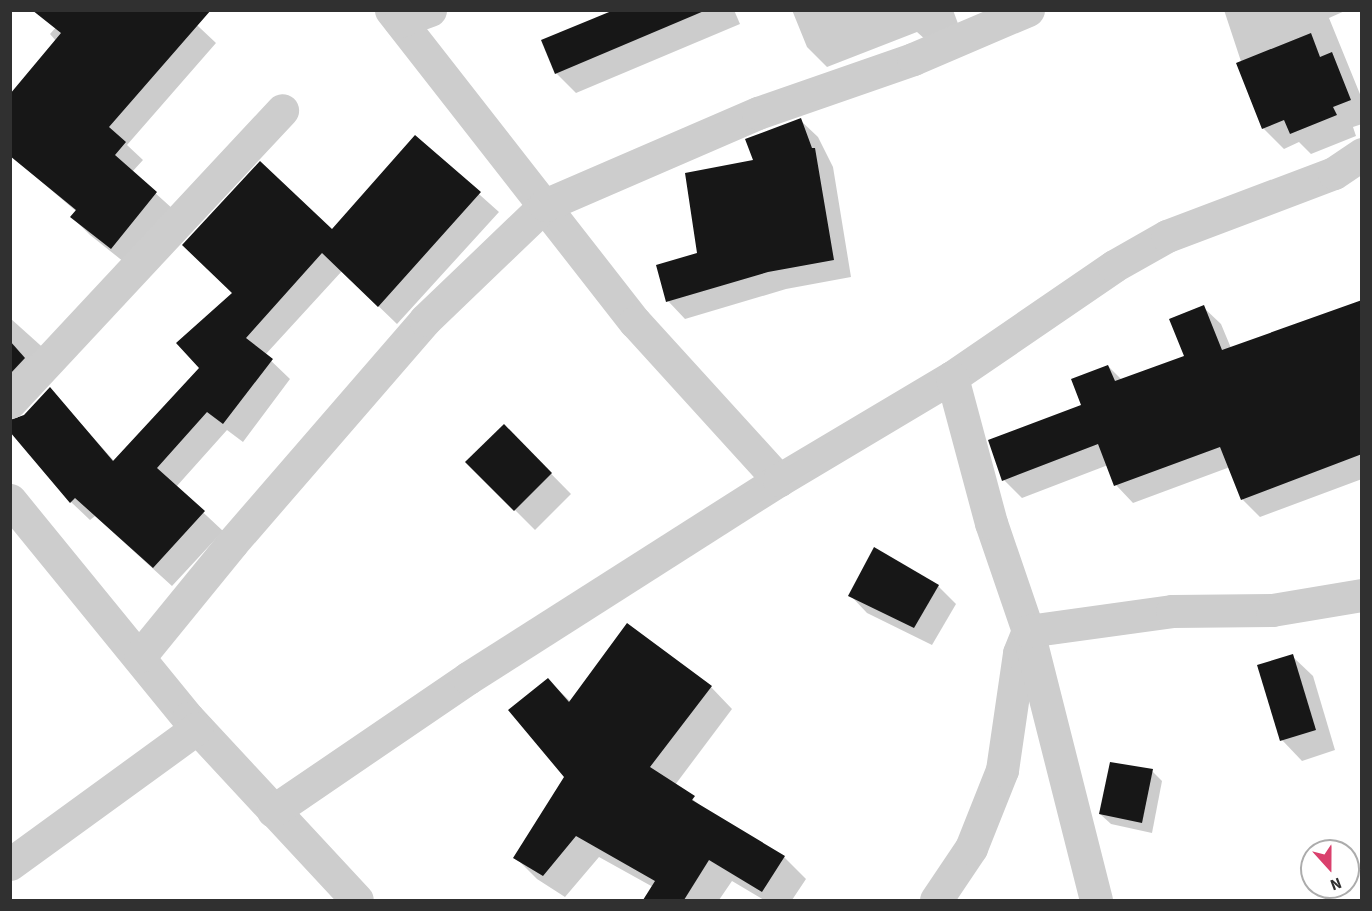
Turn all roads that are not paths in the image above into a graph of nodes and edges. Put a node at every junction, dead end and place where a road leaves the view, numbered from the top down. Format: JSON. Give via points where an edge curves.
{"nodes":[{"id":1,"x":1028,"y":10,"type":"edge"},
{"id":2,"x":407,"y":14,"type":"edge"},
{"id":3,"x":282,"y":110,"type":"dead end"},
{"id":4,"x":1362,"y":154,"type":"edge"},
{"id":5,"x":545,"y":205,"type":"junction"},
{"id":6,"x":952,"y":377,"type":"junction"},
{"id":7,"x":10,"y":402,"type":"edge"},
{"id":8,"x":779,"y":480,"type":"junction"},
{"id":9,"x":10,"y":500,"type":"edge"},
{"id":10,"x":1362,"y":595,"type":"edge"},
{"id":11,"x":1028,"y":631,"type":"junction"},
{"id":12,"x":140,"y":656,"type":"junction"},
{"id":13,"x":197,"y":728,"type":"junction"},
{"id":14,"x":273,"y":811,"type":"junction"},
{"id":15,"x":10,"y":864,"type":"edge"},
{"id":16,"x":357,"y":900,"type":"edge"},
{"id":17,"x":936,"y":900,"type":"edge"},
{"id":18,"x":1096,"y":900,"type":"edge"}],
"edges":[{"from":1,"to":5,"type":"street","via":[[913,59],[758,113]]},
{"from":2,"to":5,"type":"street"},
{"from":3,"to":7,"type":"street"},
{"from":4,"to":6,"type":"street","via":[[1334,173],[1167,236],[1114,266]]},
{"from":5,"to":8,"type":"street","via":[[635,322]]},
{"from":5,"to":12,"type":"street","via":[[425,320]]},
{"from":6,"to":8,"type":"street"},
{"from":6,"to":11,"type":"street","via":[[991,523]]},
{"from":8,"to":14,"type":"street","via":[[468,678]]},
{"from":9,"to":12,"type":"street"},
{"from":10,"to":11,"type":"street","via":[[1272,610],[1172,611]]},
{"from":11,"to":17,"type":"street","via":[[1019,653],[1002,770],[971,848]]},
{"from":11,"to":18,"type":"street"},
{"from":12,"to":13,"type":"street"},
{"from":13,"to":14,"type":"street"},
{"from":13,"to":15,"type":"street"},
{"from":14,"to":16,"type":"street"}]}
